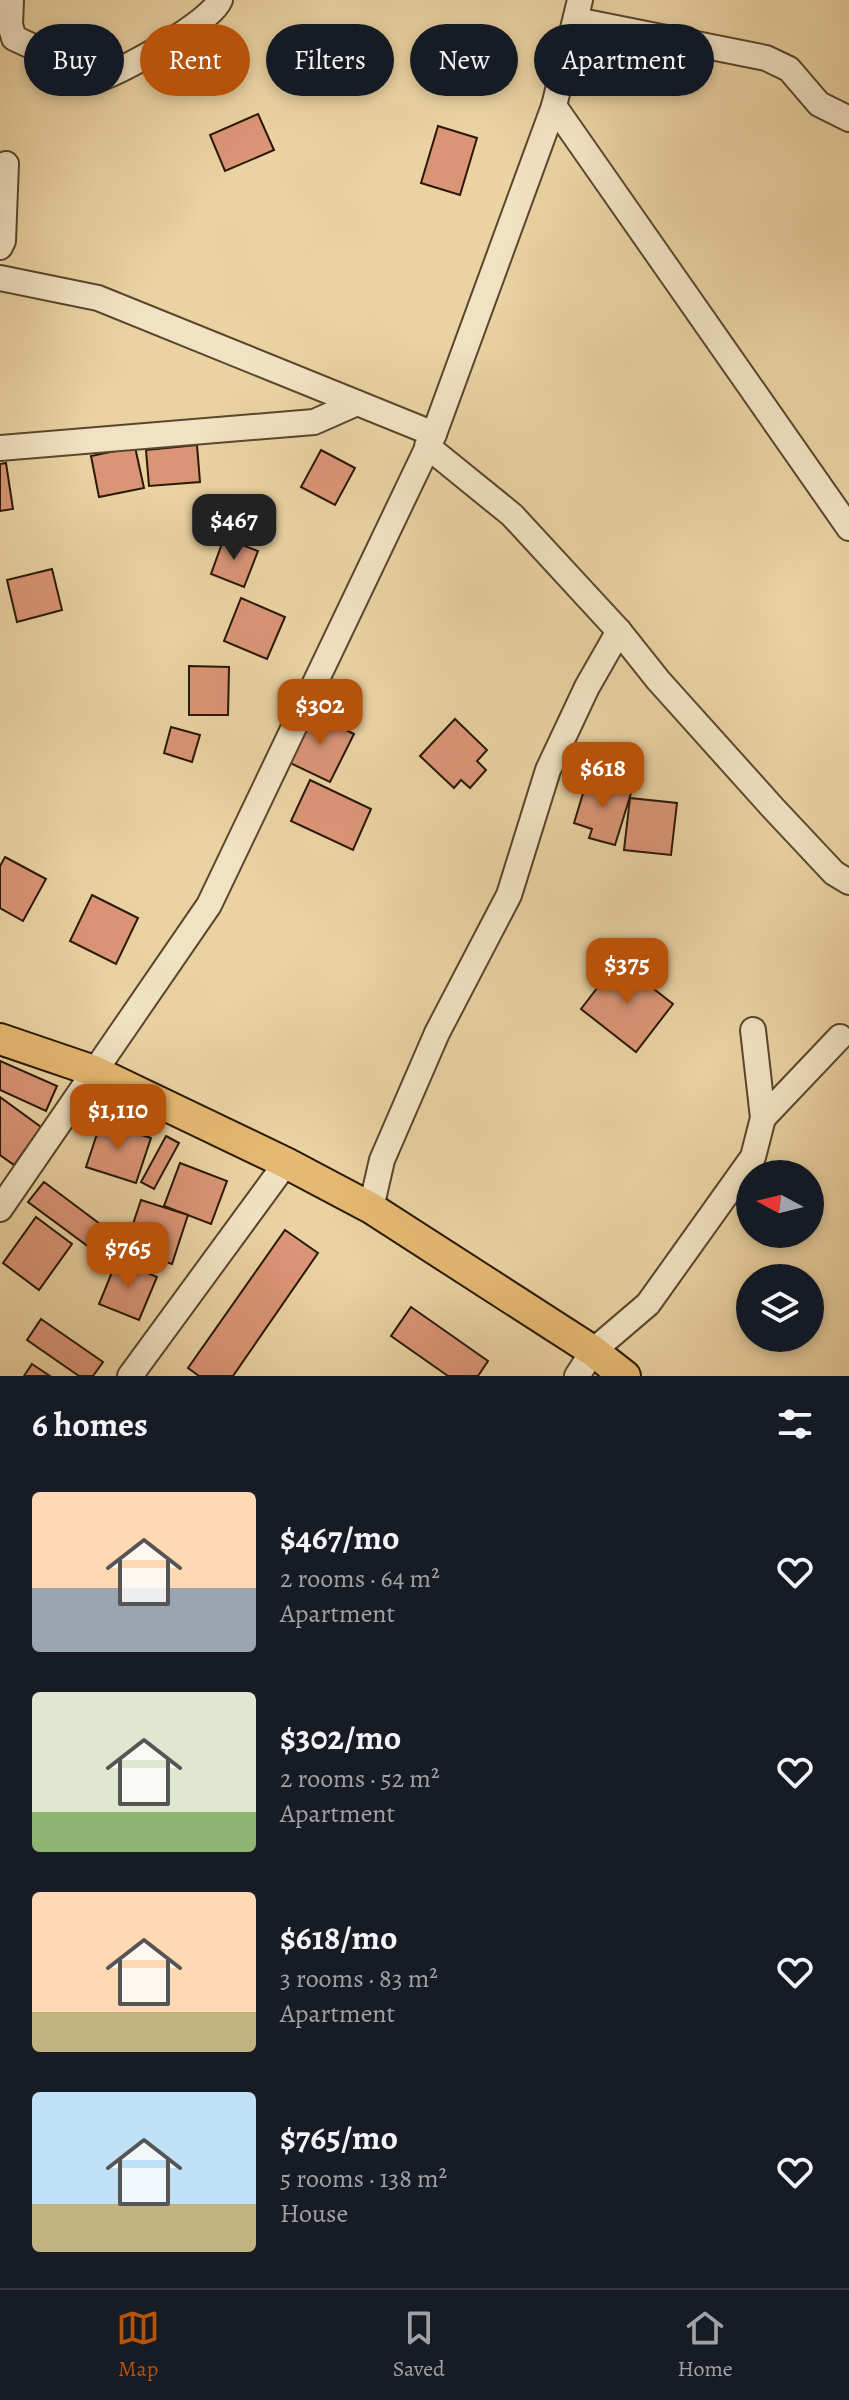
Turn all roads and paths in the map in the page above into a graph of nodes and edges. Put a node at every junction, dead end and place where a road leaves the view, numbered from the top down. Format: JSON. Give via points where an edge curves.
{"nodes":[{"id":1,"x":11,"y":0,"type":"edge"},
{"id":2,"x":220,"y":0,"type":"edge"},
{"id":3,"x":578,"y":10,"type":"edge"},
{"id":4,"x":554,"y":106,"type":"junction"},
{"id":5,"x":849,"y":119,"type":"edge"},
{"id":6,"x":6,"y":164,"type":"dead end"},
{"id":7,"x":0,"y":247,"type":"edge"},
{"id":8,"x":0,"y":278,"type":"edge"},
{"id":9,"x":357,"y":403,"type":"junction"},
{"id":10,"x":430,"y":440,"type":"junction"},
{"id":11,"x":0,"y":448,"type":"edge"},
{"id":12,"x":849,"y":528,"type":"edge"},
{"id":13,"x":619,"y":631,"type":"junction"},
{"id":14,"x":849,"y":882,"type":"edge"},
{"id":15,"x":753,"y":1030,"type":"dead end"},
{"id":16,"x":840,"y":1037,"type":"dead end"},
{"id":17,"x":0,"y":1039,"type":"edge"},
{"id":18,"x":94,"y":1071,"type":"junction"},
{"id":19,"x":763,"y":1118,"type":"junction"},
{"id":20,"x":286,"y":1163,"type":"junction"},
{"id":21,"x":371,"y":1208,"type":"junction"},
{"id":22,"x":0,"y":1209,"type":"edge"},
{"id":23,"x":593,"y":1351,"type":"junction"},
{"id":24,"x":130,"y":1376,"type":"edge"},
{"id":25,"x":577,"y":1376,"type":"edge"},
{"id":26,"x":625,"y":1376,"type":"edge"}],
"edges":[{"from":1,"to":2,"type":"street","via":[[14,38],[101,78],[205,18]]},
{"from":3,"to":4,"type":"street"},
{"from":3,"to":5,"type":"street","via":[[766,58],[789,69],[819,104]]},
{"from":4,"to":10,"type":"street"},
{"from":4,"to":12,"type":"street"},
{"from":6,"to":7,"type":"street"},
{"from":8,"to":9,"type":"street","via":[[98,298]]},
{"from":9,"to":10,"type":"street"},
{"from":9,"to":11,"type":"street","via":[[314,422]]},
{"from":10,"to":13,"type":"street","via":[[512,515]]},
{"from":10,"to":18,"type":"street","via":[[209,905]]},
{"from":13,"to":14,"type":"street","via":[[773,808],[834,873]]},
{"from":13,"to":21,"type":"street","via":[[548,770],[509,895],[431,1047],[382,1160]]},
{"from":15,"to":19,"type":"street"},
{"from":16,"to":19,"type":"street"},
{"from":17,"to":18,"type":"main road"},
{"from":18,"to":20,"type":"main road"},
{"from":18,"to":22,"type":"street"},
{"from":19,"to":23,"type":"street","via":[[753,1157],[648,1304]]},
{"from":20,"to":21,"type":"main road"},
{"from":20,"to":24,"type":"street"},
{"from":21,"to":23,"type":"main road"},
{"from":23,"to":25,"type":"street"},
{"from":23,"to":26,"type":"main road"}]}
